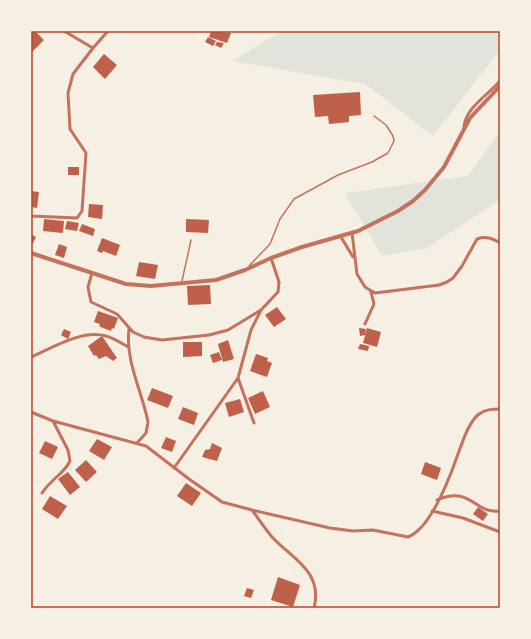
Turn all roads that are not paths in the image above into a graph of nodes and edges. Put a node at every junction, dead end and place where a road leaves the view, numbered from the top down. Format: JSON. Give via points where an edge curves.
{"nodes":[{"id":1,"x":64,"y":31,"type":"edge"},
{"id":2,"x":108,"y":31,"type":"edge"},
{"id":3,"x":93,"y":48,"type":"junction"},
{"id":4,"x":500,"y":81,"type":"edge"},
{"id":5,"x":500,"y":86,"type":"edge"},
{"id":6,"x":374,"y":116,"type":"dead end"},
{"id":7,"x":464,"y":128,"type":"junction"},
{"id":8,"x":31,"y":216,"type":"edge"},
{"id":9,"x":352,"y":233,"type":"junction"},
{"id":10,"x":341,"y":237,"type":"junction"},
{"id":11,"x":191,"y":240,"type":"dead end"},
{"id":12,"x":500,"y":243,"type":"edge"},
{"id":13,"x":31,"y":253,"type":"edge"},
{"id":14,"x":271,"y":258,"type":"junction"},
{"id":15,"x":354,"y":259,"type":"junction"},
{"id":16,"x":245,"y":270,"type":"junction"},
{"id":17,"x":92,"y":273,"type":"junction"},
{"id":18,"x":182,"y":284,"type":"junction"},
{"id":19,"x":371,"y":292,"type":"junction"},
{"id":20,"x":261,"y":310,"type":"junction"},
{"id":21,"x":365,"y":324,"type":"dead end"},
{"id":22,"x":129,"y":329,"type":"junction"},
{"id":23,"x":128,"y":347,"type":"junction"},
{"id":24,"x":31,"y":356,"type":"edge"},
{"id":25,"x":238,"y":378,"type":"junction"},
{"id":26,"x":500,"y":409,"type":"edge"},
{"id":27,"x":31,"y":412,"type":"edge"},
{"id":28,"x":53,"y":421,"type":"junction"},
{"id":29,"x":254,"y":423,"type":"dead end"},
{"id":30,"x":137,"y":443,"type":"junction"},
{"id":31,"x":174,"y":468,"type":"junction"},
{"id":32,"x":42,"y":493,"type":"dead end"},
{"id":33,"x":437,"y":500,"type":"junction"},
{"id":34,"x":252,"y":510,"type":"junction"},
{"id":35,"x":432,"y":511,"type":"junction"},
{"id":36,"x":500,"y":511,"type":"edge"},
{"id":37,"x":500,"y":532,"type":"edge"},
{"id":38,"x":314,"y":608,"type":"edge"}],
"edges":[{"from":1,"to":3,"type":"street"},
{"from":2,"to":3,"type":"street"},
{"from":3,"to":8,"type":"street","via":[[73,74],[68,93],[70,129],[86,153],[81,214],[77,218]]},
{"from":4,"to":7,"type":"street","via":[[470,111]]},
{"from":5,"to":7,"type":"street"},
{"from":6,"to":16,"type":"lane","via":[[386,125],[393,136],[394,141],[388,153],[338,175],[294,199],[280,219],[270,244]]},
{"from":7,"to":9,"type":"street","via":[[444,167],[425,190],[413,201],[381,221]]},
{"from":9,"to":10,"type":"street"},
{"from":9,"to":15,"type":"street"},
{"from":10,"to":14,"type":"street"},
{"from":10,"to":15,"type":"street"},
{"from":11,"to":18,"type":"lane"},
{"from":12,"to":19,"type":"street","via":[[490,238],[477,239],[453,278],[439,285]]},
{"from":13,"to":17,"type":"street"},
{"from":14,"to":16,"type":"street"},
{"from":14,"to":20,"type":"street","via":[[279,288]]},
{"from":15,"to":19,"type":"street","via":[[360,283]]},
{"from":16,"to":18,"type":"street","via":[[216,280]]},
{"from":17,"to":18,"type":"street","via":[[137,286]]},
{"from":17,"to":22,"type":"street","via":[[88,287],[91,302],[117,314]]},
{"from":19,"to":21,"type":"street","via":[[374,304]]},
{"from":20,"to":22,"type":"street","via":[[228,330],[172,340],[144,337]]},
{"from":20,"to":25,"type":"street","via":[[251,330]]},
{"from":22,"to":23,"type":"street"},
{"from":23,"to":24,"type":"street","via":[[106,336],[93,335],[72,340]]},
{"from":23,"to":30,"type":"street","via":[[148,422],[146,433]]},
{"from":25,"to":29,"type":"street"},
{"from":25,"to":31,"type":"street"},
{"from":26,"to":33,"type":"street","via":[[485,410],[476,417],[465,434]]},
{"from":27,"to":28,"type":"street"},
{"from":28,"to":30,"type":"street"},
{"from":28,"to":32,"type":"street","via":[[68,450],[70,461],[65,469],[50,480]]},
{"from":30,"to":31,"type":"street","via":[[156,453]]},
{"from":31,"to":34,"type":"street","via":[[222,502]]},
{"from":33,"to":35,"type":"street"},
{"from":33,"to":36,"type":"street","via":[[455,494],[488,510]]},
{"from":34,"to":35,"type":"street","via":[[343,530],[373,530],[408,537],[420,529]]},
{"from":34,"to":38,"type":"street","via":[[272,537],[307,570],[316,592]]},
{"from":35,"to":37,"type":"street","via":[[463,518]]}]}
